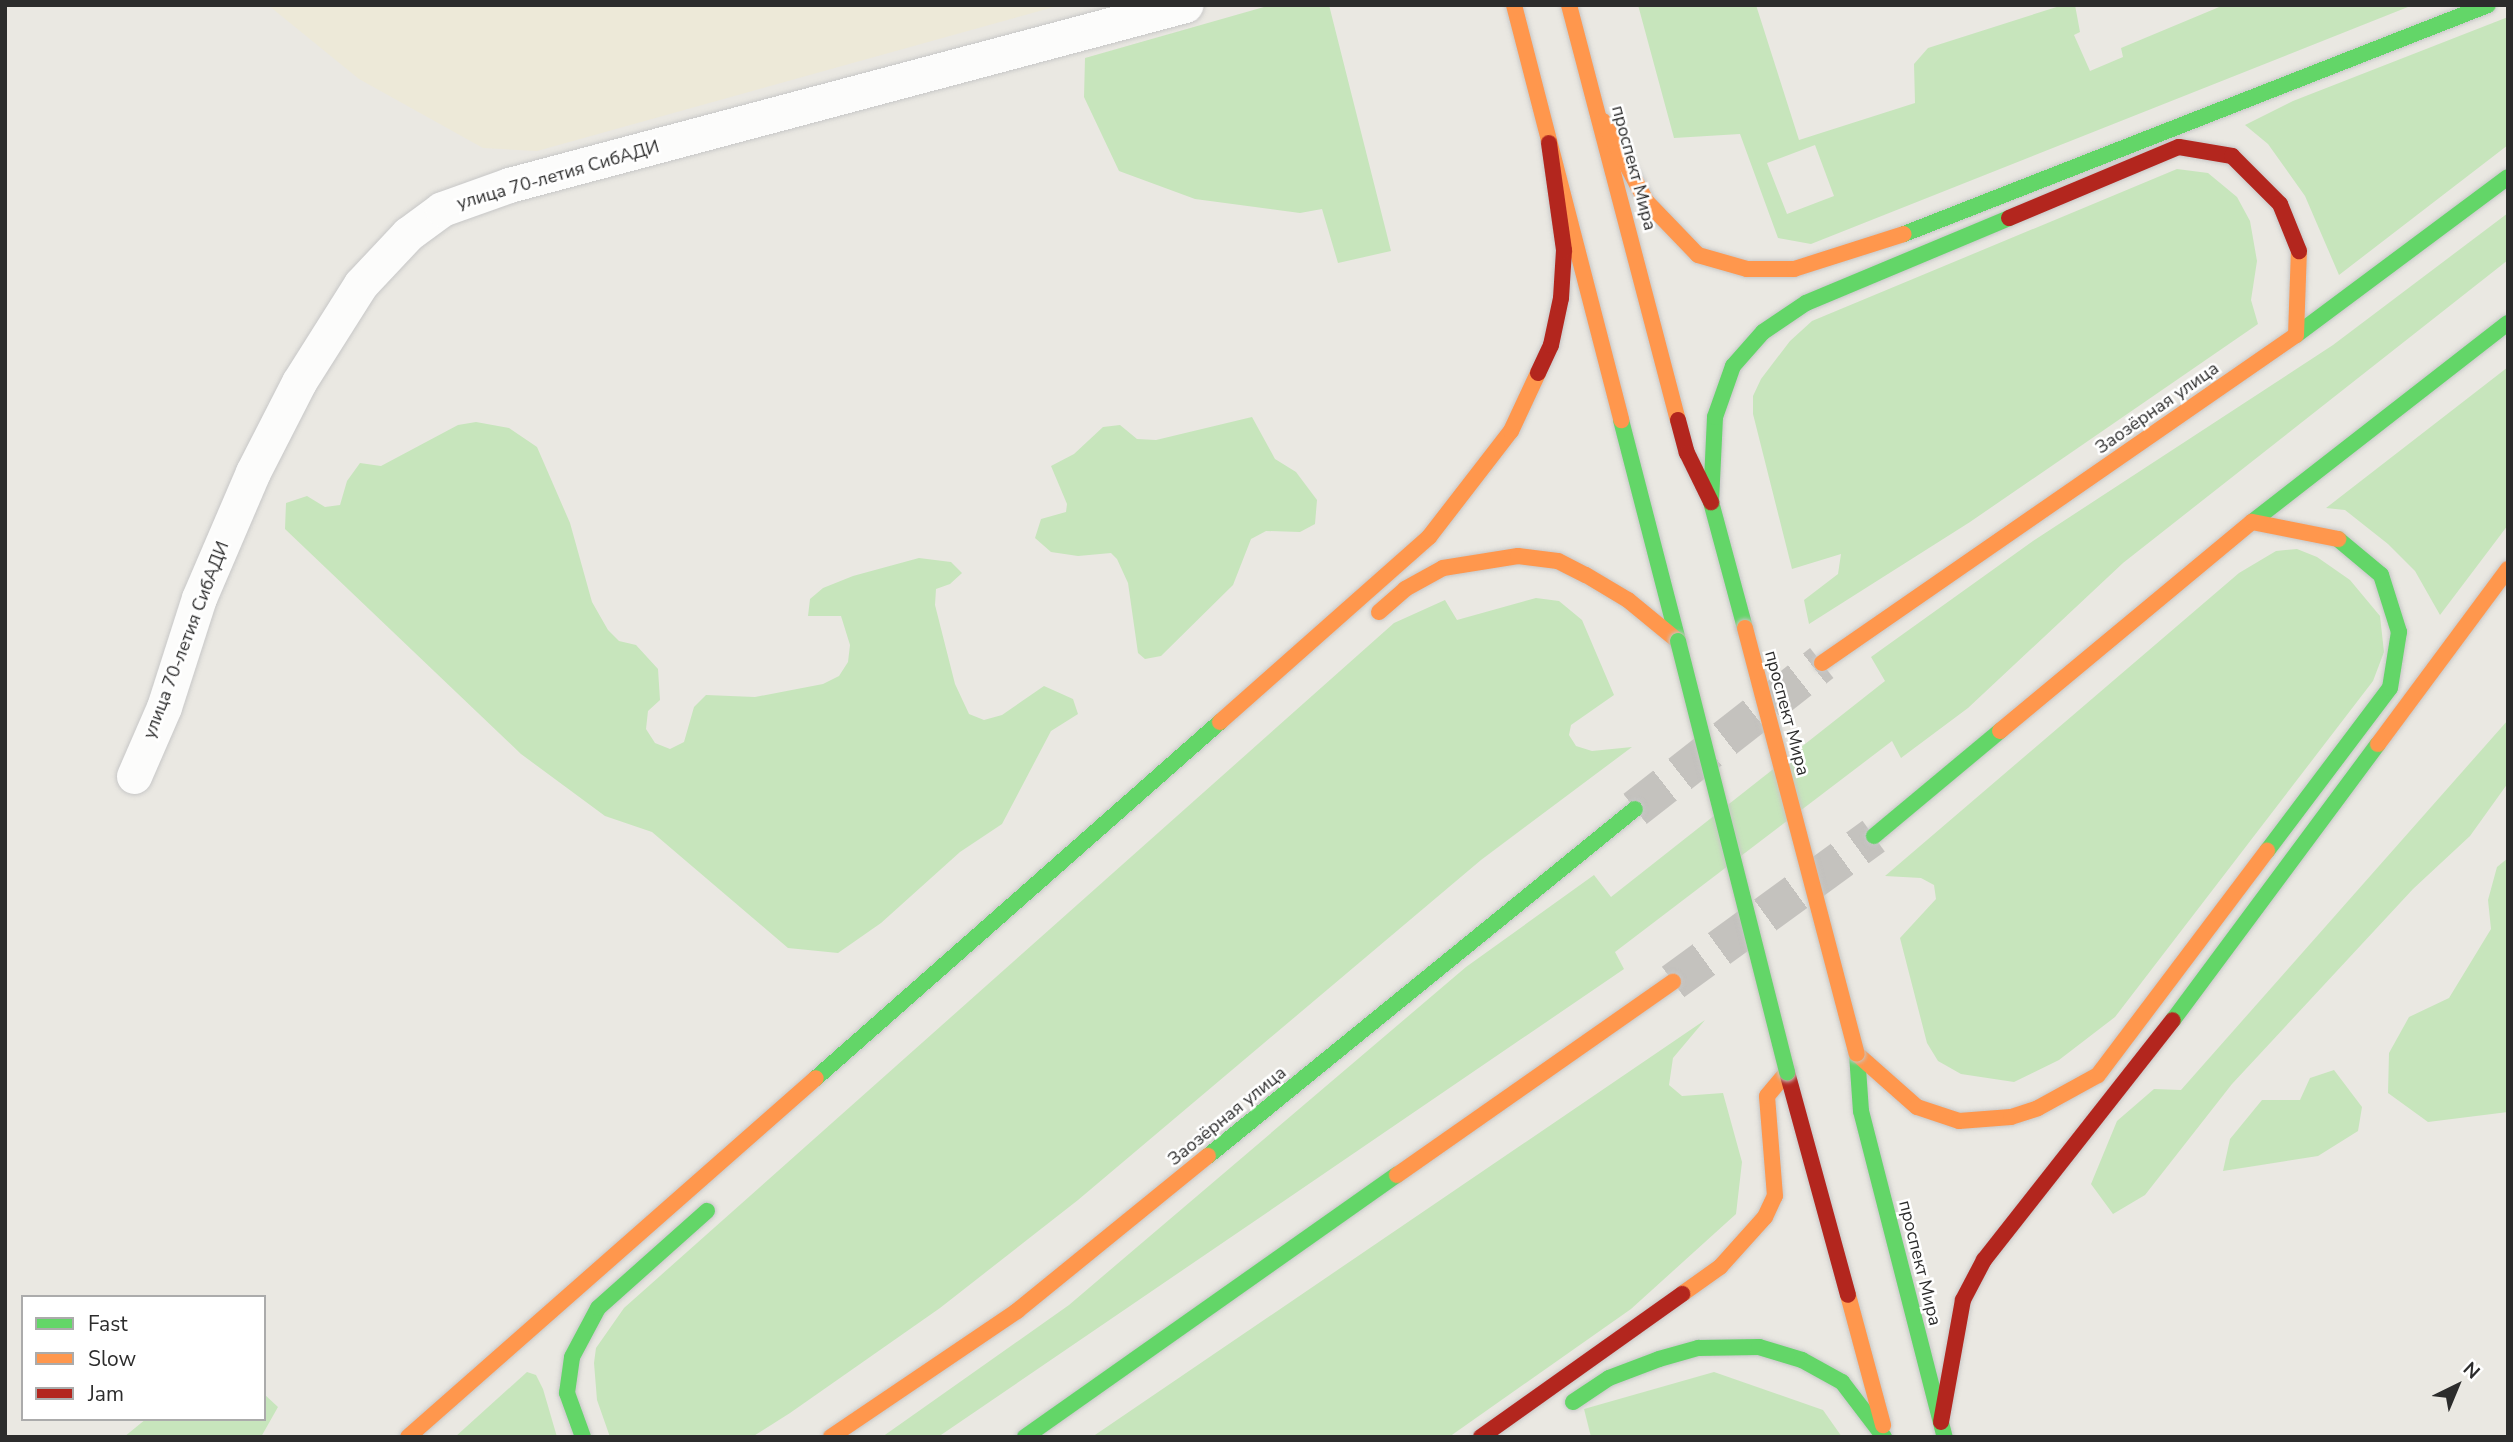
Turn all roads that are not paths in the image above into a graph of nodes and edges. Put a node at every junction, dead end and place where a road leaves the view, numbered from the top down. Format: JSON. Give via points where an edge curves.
{"nodes":[{"id":1,"x":1185,"y":5,"type":"edge"},
{"id":2,"x":1514,"y":5,"type":"edge"},
{"id":3,"x":1569,"y":5,"type":"edge"},
{"id":4,"x":2488,"y":5,"type":"edge"},
{"id":5,"x":1603,"y":121,"type":"junction"},
{"id":6,"x":1549,"y":143,"type":"junction"},
{"id":7,"x":2508,"y":177,"type":"edge"},
{"id":8,"x":2508,"y":323,"type":"edge"},
{"id":9,"x":2296,"y":335,"type":"junction"},
{"id":10,"x":1711,"y":502,"type":"junction"},
{"id":11,"x":2252,"y":522,"type":"junction"},
{"id":12,"x":2508,"y":569,"type":"edge"},
{"id":13,"x":1363,"y":626,"type":"dead end"},
{"id":14,"x":1678,"y":641,"type":"junction"},
{"id":15,"x":1822,"y":663,"type":"tunnel mouth"},
{"id":16,"x":134,"y":776,"type":"dead end"},
{"id":17,"x":1634,"y":808,"type":"tunnel mouth"},
{"id":18,"x":1874,"y":836,"type":"tunnel mouth"},
{"id":19,"x":1673,"y":982,"type":"tunnel mouth"},
{"id":20,"x":1857,"y":1054,"type":"junction"},
{"id":21,"x":1787,"y":1072,"type":"junction"},
{"id":22,"x":722,"y":1197,"type":"dead end"},
{"id":23,"x":1555,"y":1415,"type":"dead end"},
{"id":24,"x":1943,"y":1429,"type":"edge"},
{"id":25,"x":408,"y":1437,"type":"edge"},
{"id":26,"x":583,"y":1437,"type":"edge"},
{"id":27,"x":831,"y":1437,"type":"edge"},
{"id":28,"x":1025,"y":1437,"type":"edge"},
{"id":29,"x":1481,"y":1437,"type":"edge"},
{"id":30,"x":1885,"y":1437,"type":"edge"}],
"edges":[{"from":1,"to":16,"type":"street","name":"улица 70-летия СибАДИ","via":[[509,185],[442,209],[408,234],[361,284],[299,382],[253,472],[199,598],[164,707]]},
{"from":2,"to":6,"type":"main road"},
{"from":3,"to":5,"type":"main road","name":"проспект Мира"},
{"from":4,"to":5,"type":"main road","via":[[1865,249],[1794,269],[1747,269],[1699,255],[1646,201]]},
{"from":5,"to":10,"type":"main road","name":"проспект Мира","via":[[1687,453]]},
{"from":6,"to":14,"type":"main road"},
{"from":6,"to":25,"type":"main road","via":[[1564,250],[1561,298],[1551,345],[1511,431],[1429,537]]},
{"from":7,"to":9,"type":"main road","name":"Заозёрная улица"},
{"from":8,"to":11,"type":"main road"},
{"from":9,"to":10,"type":"main road","via":[[2302,258],[2280,204],[2232,156],[2179,147],[1806,303],[1778,319],[1733,366],[1724,388],[1715,417]]},
{"from":9,"to":15,"type":"main road","name":"Заозёрная улица"},
{"from":10,"to":20,"type":"main road","name":"проспект Мира","bridge":true},
{"from":11,"to":18,"type":"main road"},
{"from":11,"to":20,"type":"main road","via":[[2334,537],[2381,575],[2399,632],[2390,688],[2098,1075],[2038,1108],[2011,1117],[1959,1121],[1916,1107]]},
{"from":12,"to":24,"type":"main road","via":[[2119,1092],[1984,1260],[1963,1300]]},
{"from":13,"to":14,"type":"main road","via":[[1405,589],[1443,568],[1518,556],[1558,561],[1577,570],[1628,600]]},
{"from":14,"to":21,"type":"main road","bridge":true},
{"from":17,"to":27,"type":"main road","name":"Заозёрная улица","via":[[1017,1311]]},
{"from":19,"to":28,"type":"main road"},
{"from":20,"to":24,"type":"main road","name":"проспект Мира","via":[[1861,1111]]},
{"from":21,"to":29,"type":"main road","via":[[1767,1096],[1776,1196],[1765,1217],[1720,1267]]},
{"from":21,"to":30,"type":"main road"},
{"from":22,"to":26,"type":"main road","via":[[598,1308],[572,1357],[567,1393]]},
{"from":23,"to":30,"type":"main road","via":[[1609,1378],[1659,1359],[1698,1348],[1747,1346],[1802,1360],[1842,1382]]}]}
